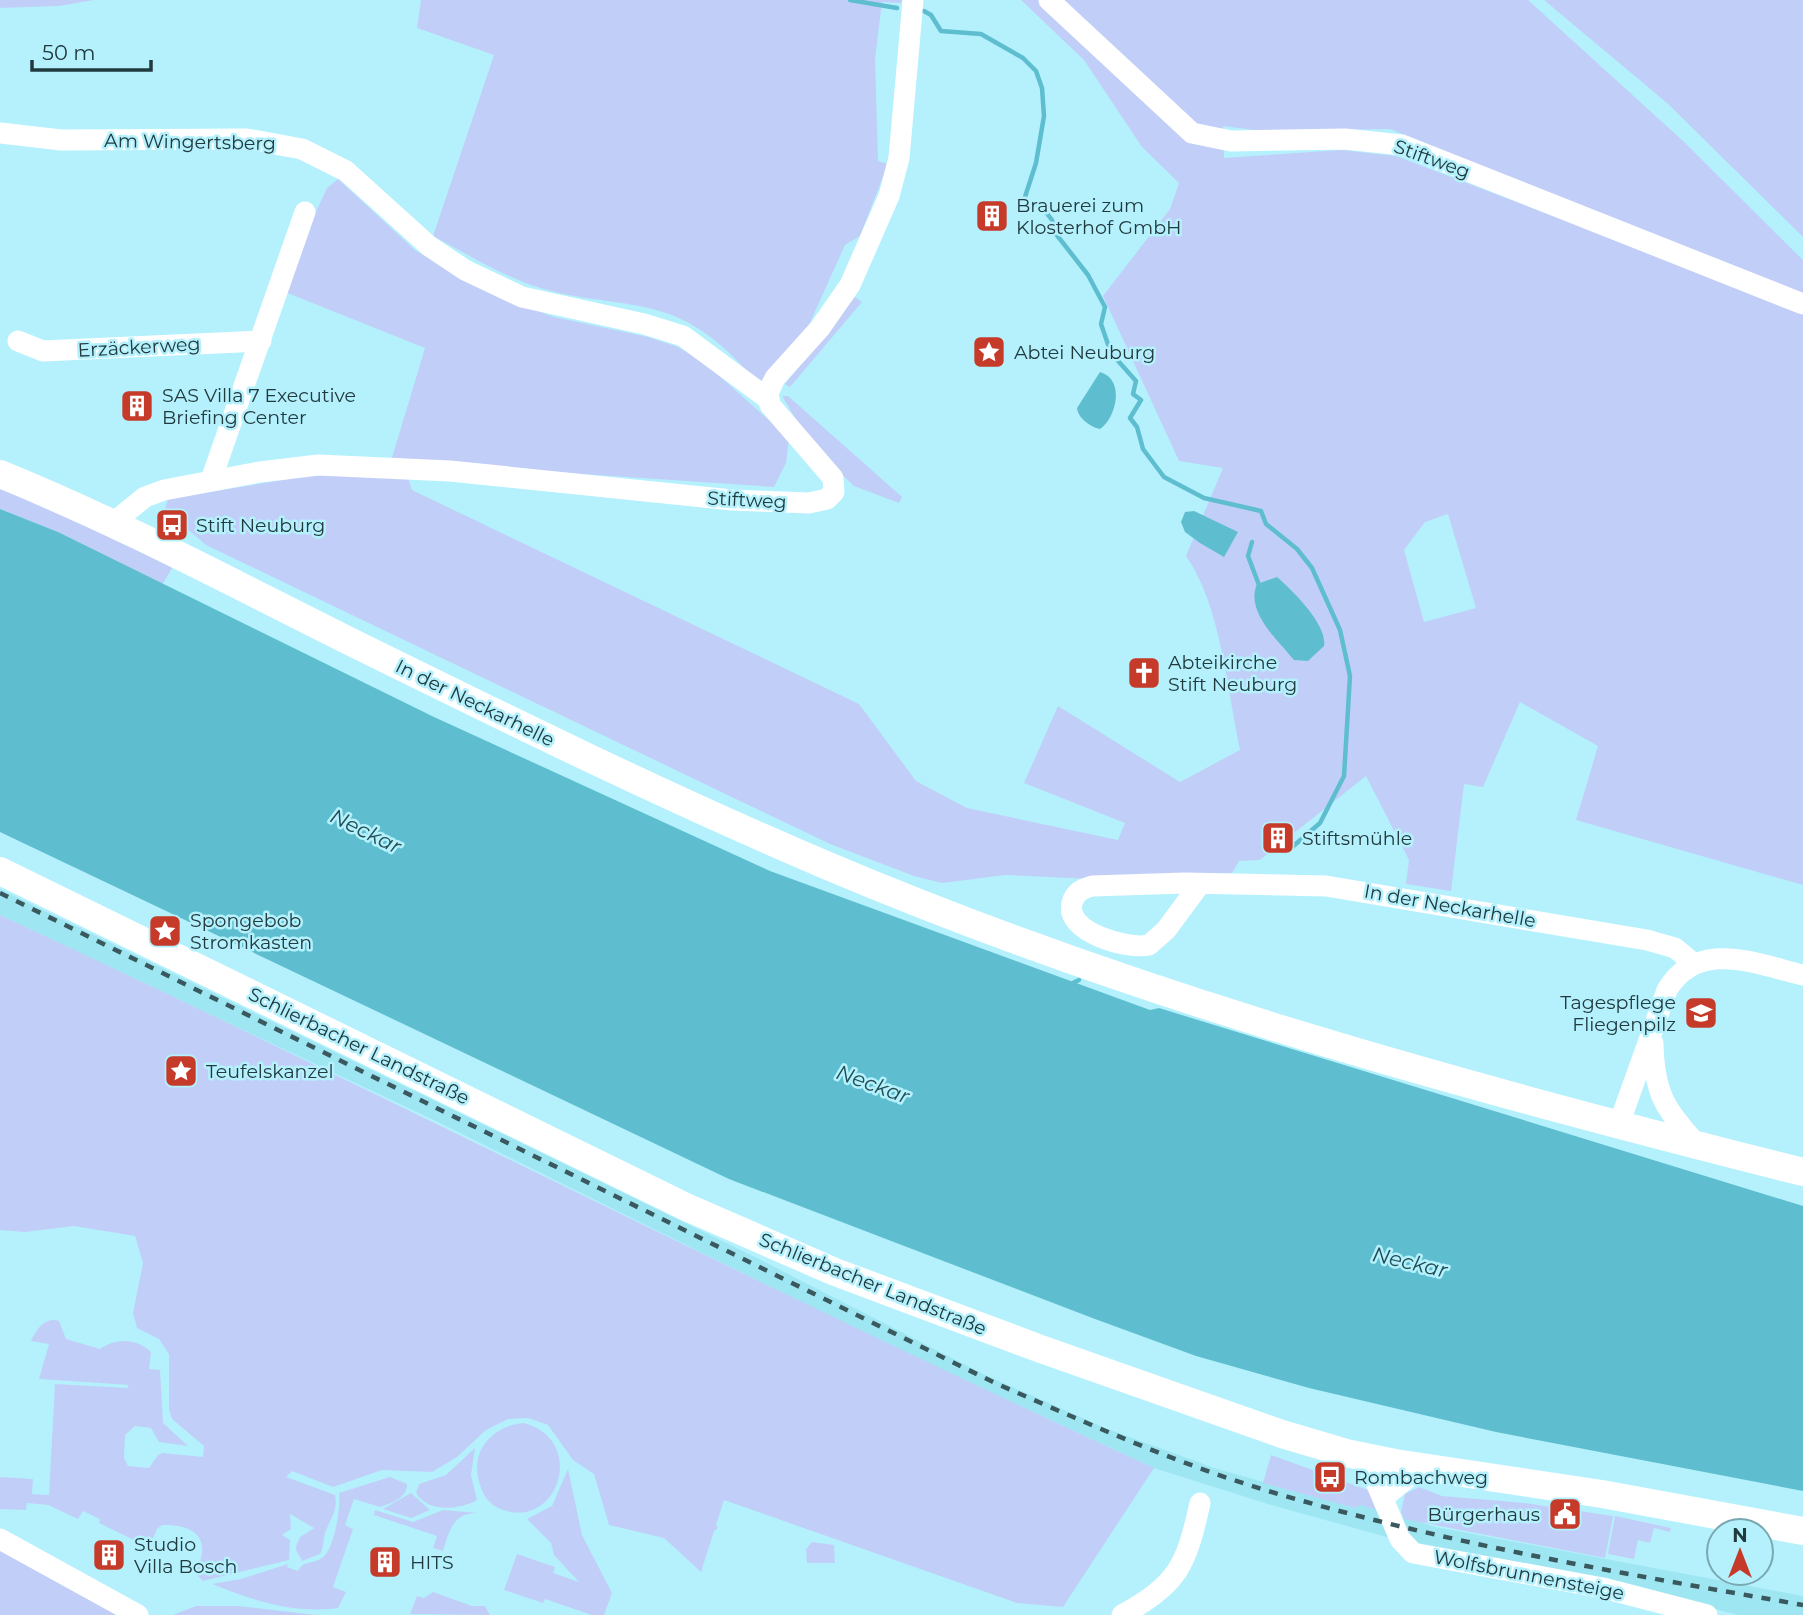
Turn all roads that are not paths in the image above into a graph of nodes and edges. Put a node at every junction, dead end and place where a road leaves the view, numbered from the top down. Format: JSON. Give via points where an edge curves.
{"nodes":[{"id":1,"x":913,"y":0,"type":"edge"},
{"id":2,"x":1049,"y":0,"type":"edge"},
{"id":3,"x":0,"y":133,"type":"edge"},
{"id":4,"x":305,"y":212,"type":"dead end"},
{"id":5,"x":1803,"y":303,"type":"edge"},
{"id":6,"x":18,"y":341,"type":"dead end"},
{"id":7,"x":261,"y":341,"type":"junction"},
{"id":8,"x":767,"y":398,"type":"junction"},
{"id":9,"x":0,"y":474,"type":"edge"},
{"id":10,"x":211,"y":480,"type":"junction"},
{"id":11,"x":114,"y":522,"type":"junction"},
{"id":12,"x":0,"y":871,"type":"edge"},
{"id":13,"x":1200,"y":884,"type":"junction"},
{"id":14,"x":1693,"y":963,"type":"junction"},
{"id":15,"x":1803,"y":975,"type":"edge"},
{"id":16,"x":1652,"y":1030,"type":"junction"},
{"id":17,"x":1619,"y":1124,"type":"junction"},
{"id":18,"x":1698,"y":1146,"type":"junction"},
{"id":19,"x":1803,"y":1172,"type":"edge"},
{"id":20,"x":1373,"y":1459,"type":"junction"},
{"id":21,"x":1421,"y":1467,"type":"junction"},
{"id":22,"x":1384,"y":1497,"type":"junction"},
{"id":23,"x":1200,"y":1503,"type":"dead end"},
{"id":24,"x":1803,"y":1531,"type":"edge"},
{"id":25,"x":0,"y":1539,"type":"edge"},
{"id":26,"x":138,"y":1615,"type":"edge"},
{"id":27,"x":1122,"y":1615,"type":"edge"},
{"id":28,"x":1707,"y":1615,"type":"edge"}],
"edges":[{"from":1,"to":8,"type":"street","via":[[900,158],[889,196],[850,285],[820,328],[775,378]]},
{"from":2,"to":5,"type":"street","name":"Stiftweg","via":[[1192,133],[1231,142],[1345,139],[1402,145]]},
{"from":3,"to":8,"type":"street","name":"Am Wingertsberg","via":[[61,140],[247,139],[302,149],[346,171],[429,246],[465,270],[522,297],[683,336]]},
{"from":4,"to":7,"type":"street"},
{"from":6,"to":7,"type":"street","name":"Erzäckerweg","via":[[43,351]]},
{"from":7,"to":10,"type":"street"},
{"from":8,"to":10,"type":"street","name":"Stiftweg","via":[[829,471],[835,489],[827,499],[809,503],[732,500],[365,466],[318,465]]},
{"from":9,"to":11,"type":"main road","name":"In der Neckarhelle"},
{"from":10,"to":11,"type":"street","name":"Stiftweg","via":[[145,497]]},
{"from":11,"to":17,"type":"main road","name":"In der Neckarhelle","via":[[558,744],[827,866],[956,918],[1206,1008]]},
{"from":12,"to":20,"type":"main road","name":"Schlierbacher Landstraße","via":[[762,1240],[1050,1353],[1282,1434]]},
{"from":13,"to":13,"type":"street","name":"In der Neckarhelle","via":[[1092,886],[1078,892],[1071,910],[1078,925],[1117,942],[1143,947],[1166,930]]},
{"from":13,"to":14,"type":"street","name":"In der Neckarhelle","via":[[1303,884],[1368,892],[1647,940],[1675,948]]},
{"from":14,"to":15,"type":"street","via":[[1732,958]]},
{"from":14,"to":16,"type":"street","via":[[1679,972],[1667,990]]},
{"from":16,"to":17,"type":"street"},
{"from":16,"to":18,"type":"street","via":[[1657,1088],[1672,1116]]},
{"from":17,"to":18,"type":"main road","name":"In der Neckarhelle"},
{"from":18,"to":19,"type":"main road","name":"In der Neckarhelle"},
{"from":20,"to":21,"type":"main road","name":"Schlierbacher Landstraße"},
{"from":20,"to":22,"type":"street","name":"Wolfsbrunnensteige","via":[[1371,1471]]},
{"from":21,"to":22,"type":"street"},
{"from":21,"to":24,"type":"main road","name":"Schlierbacher Landstraße"},
{"from":22,"to":28,"type":"street","name":"Wolfsbrunnensteige","via":[[1400,1539],[1413,1553],[1603,1588]]},
{"from":23,"to":27,"type":"street","via":[[1189,1550],[1174,1576],[1152,1598]]},
{"from":25,"to":26,"type":"street"}]}
